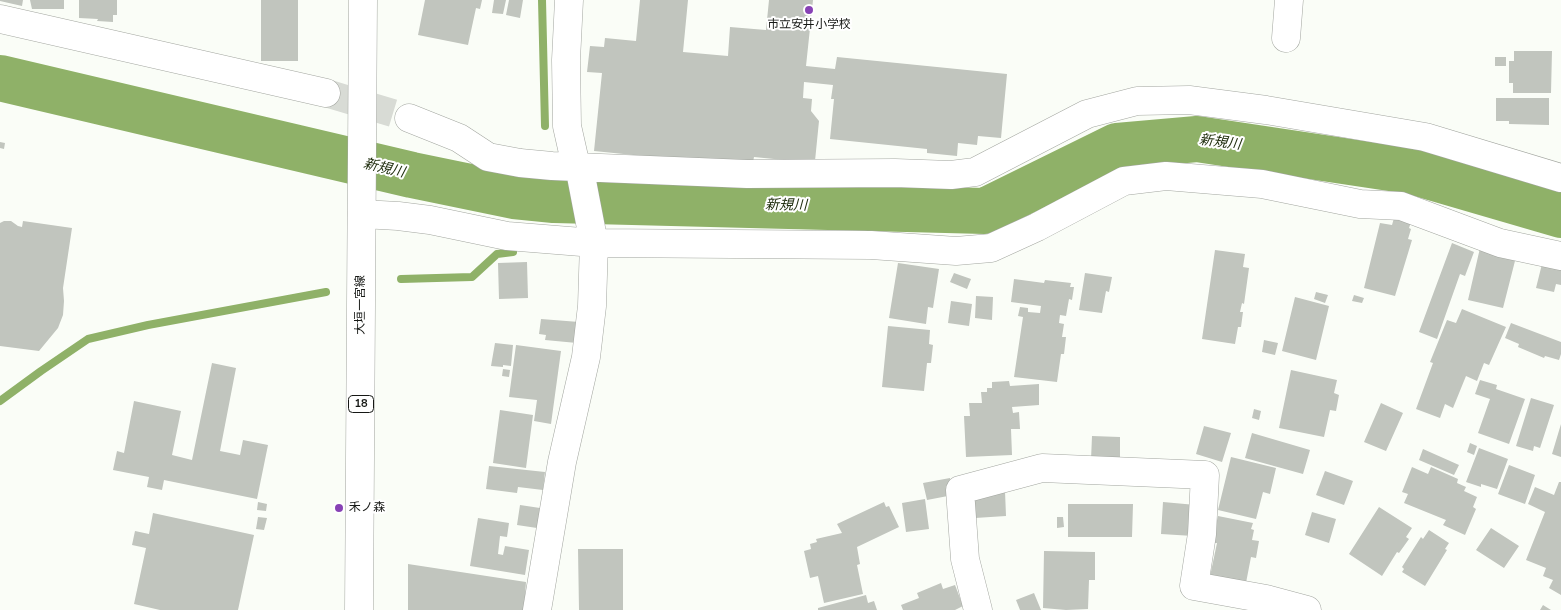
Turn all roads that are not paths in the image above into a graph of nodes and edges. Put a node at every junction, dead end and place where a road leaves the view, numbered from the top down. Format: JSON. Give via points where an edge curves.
{"nodes":[{"id":1,"x":363,"y":0,"type":"edge"},
{"id":2,"x":569,"y":0,"type":"edge"},
{"id":3,"x":1289,"y":0,"type":"edge"},
{"id":4,"x":0,"y":19,"type":"edge"},
{"id":5,"x":1286,"y":38,"type":"dead end"},
{"id":6,"x":326,"y":93,"type":"tunnel mouth"},
{"id":7,"x":409,"y":118,"type":"tunnel mouth"},
{"id":8,"x":579,"y":171,"type":"junction"},
{"id":9,"x":1561,"y":178,"type":"edge"},
{"id":10,"x":362,"y":206,"type":"junction"},
{"id":11,"x":593,"y":238,"type":"junction"},
{"id":12,"x":1561,"y":256,"type":"edge"},
{"id":13,"x":973,"y":608,"type":"edge"},
{"id":14,"x":359,"y":610,"type":"edge"},
{"id":15,"x":537,"y":610,"type":"edge"},
{"id":16,"x":1307,"y":610,"type":"edge"}],
"edges":[{"from":1,"to":10,"type":"street","name":"大垣一宮線","number":"18"},
{"from":2,"to":8,"type":"street","via":[[567,126]]},
{"from":3,"to":5,"type":"street"},
{"from":4,"to":6,"type":"street"},
{"from":7,"to":8,"type":"street","via":[[458,138],[488,157]]},
{"from":8,"to":9,"type":"street","via":[[951,175],[975,172],[1087,114],[1137,101],[1189,100],[1425,137]]},
{"from":8,"to":11,"type":"street"},
{"from":10,"to":11,"type":"street","via":[[507,236]]},
{"from":10,"to":14,"type":"street","name":"大垣一宮線","number":"18"},
{"from":11,"to":12,"type":"street","via":[[871,245],[956,251],[991,248],[1124,181],[1166,176],[1262,184],[1360,204],[1401,206],[1500,243]]},
{"from":11,"to":15,"type":"street","via":[[592,306],[586,357],[562,462]]},
{"from":13,"to":16,"type":"street","via":[[965,559],[960,490],[1042,468],[1205,475],[1202,534],[1194,586]]}]}
